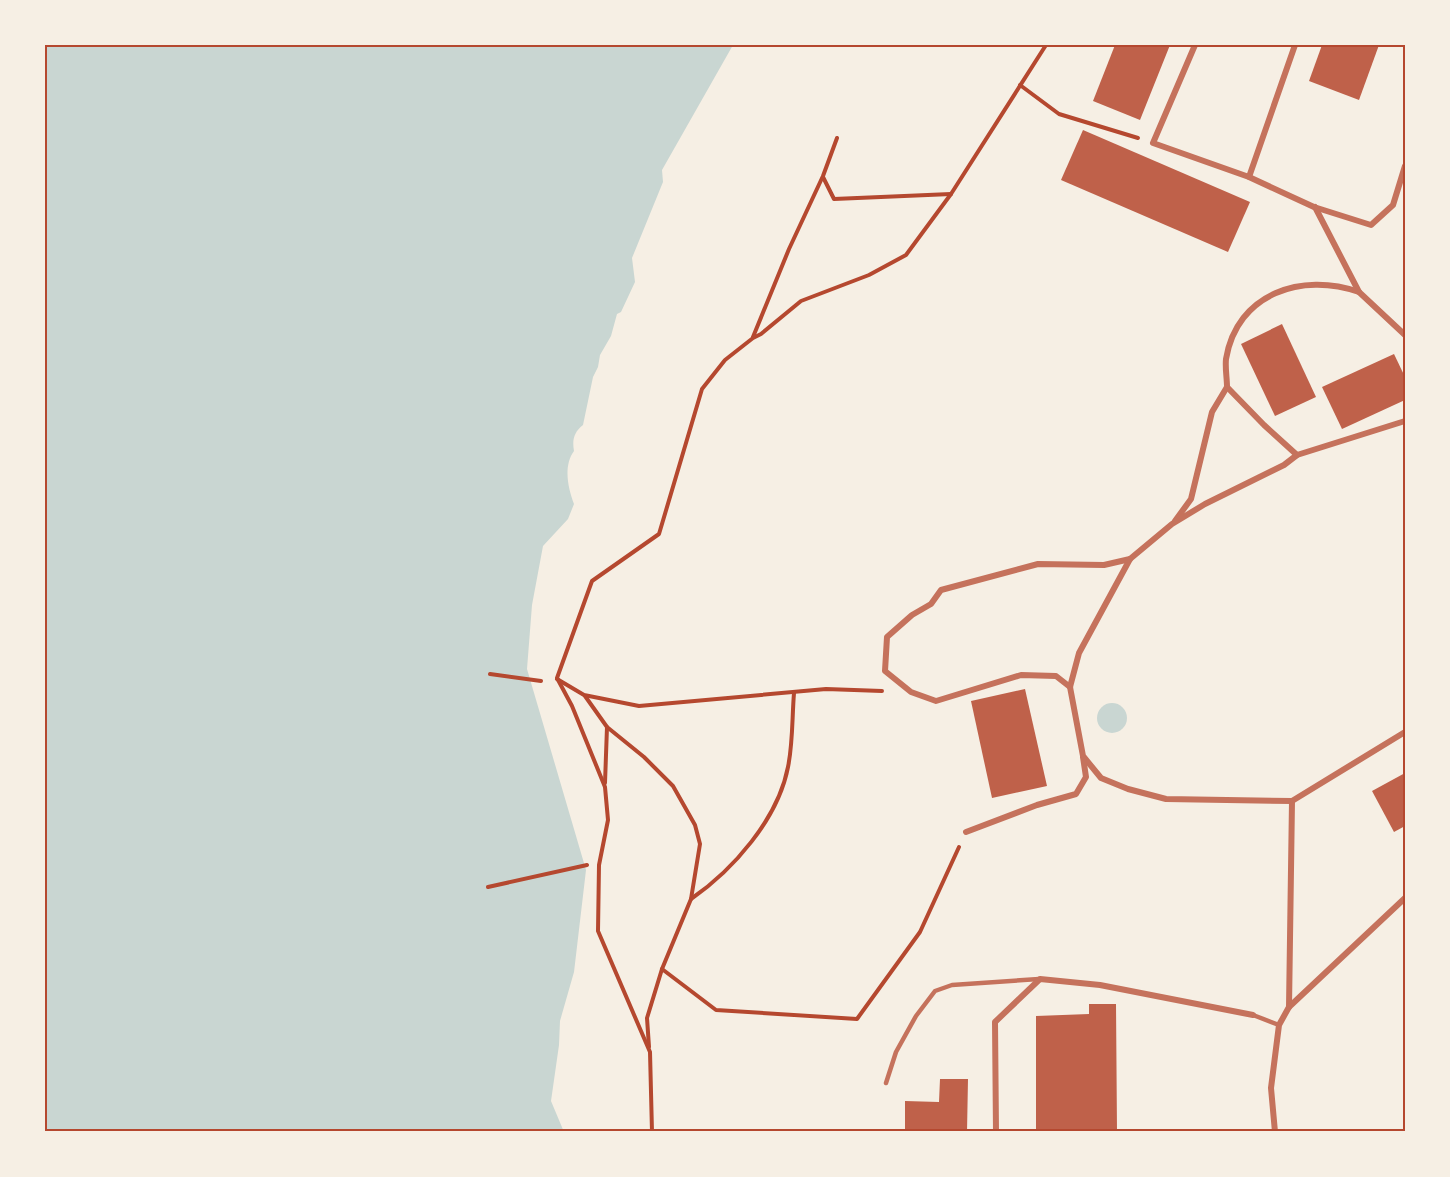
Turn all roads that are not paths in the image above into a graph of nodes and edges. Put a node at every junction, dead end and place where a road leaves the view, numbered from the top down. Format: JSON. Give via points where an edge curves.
{"nodes":[{"id":1,"x":1195,"y":45,"type":"edge"},
{"id":2,"x":1295,"y":45,"type":"edge"},
{"id":3,"x":1405,"y":166,"type":"edge"},
{"id":4,"x":1249,"y":177,"type":"junction"},
{"id":5,"x":1314,"y":207,"type":"junction"},
{"id":6,"x":1359,"y":292,"type":"junction"},
{"id":7,"x":1405,"y":335,"type":"edge"},
{"id":8,"x":1227,"y":387,"type":"junction"},
{"id":9,"x":1405,"y":421,"type":"edge"},
{"id":10,"x":1297,"y":454,"type":"junction"},
{"id":11,"x":1172,"y":524,"type":"junction"},
{"id":12,"x":1130,"y":559,"type":"junction"},
{"id":13,"x":1070,"y":687,"type":"junction"},
{"id":14,"x":1405,"y":732,"type":"edge"},
{"id":15,"x":1083,"y":756,"type":"junction"},
{"id":16,"x":1292,"y":801,"type":"junction"},
{"id":17,"x":966,"y":832,"type":"road end"},
{"id":18,"x":1405,"y":898,"type":"edge"},
{"id":19,"x":1040,"y":979,"type":"junction"},
{"id":20,"x":1289,"y":1006,"type":"junction"},
{"id":21,"x":1253,"y":1015,"type":"joint"},
{"id":22,"x":1279,"y":1025,"type":"junction"},
{"id":23,"x":886,"y":1083,"type":"dead end"},
{"id":24,"x":996,"y":1132,"type":"edge"},
{"id":25,"x":1275,"y":1132,"type":"edge"}],
"edges":[{"from":1,"to":4,"type":"street","via":[[1153,143]]},
{"from":2,"to":4,"type":"street"},
{"from":3,"to":5,"type":"street","via":[[1394,205],[1371,225]]},
{"from":4,"to":5,"type":"street"},
{"from":5,"to":6,"type":"street"},
{"from":6,"to":7,"type":"street"},
{"from":6,"to":8,"type":"street","via":[[1339,285],[1313,284],[1284,290],[1260,301],[1247,312],[1232,336],[1226,361]]},
{"from":8,"to":10,"type":"street"},
{"from":8,"to":11,"type":"street","via":[[1212,412],[1191,499]]},
{"from":9,"to":10,"type":"street"},
{"from":10,"to":11,"type":"street","via":[[1284,465]]},
{"from":11,"to":12,"type":"street"},
{"from":12,"to":13,"type":"street","via":[[1079,653]]},
{"from":12,"to":13,"type":"street","via":[[1104,565],[1038,564],[941,590],[931,604],[887,637],[885,671],[911,692],[936,701],[1021,675],[1056,676]]},
{"from":13,"to":15,"type":"street"},
{"from":14,"to":16,"type":"street"},
{"from":15,"to":16,"type":"street","via":[[1101,778],[1166,799]]},
{"from":15,"to":17,"type":"street","via":[[1086,777],[1076,794]]},
{"from":16,"to":20,"type":"street"},
{"from":18,"to":20,"type":"street"},
{"from":19,"to":21,"type":"street","via":[[1100,985]]},
{"from":19,"to":23,"type":"lane","via":[[952,985],[936,991],[916,1016],[896,1052]]},
{"from":19,"to":24,"type":"street","via":[[995,1022]]},
{"from":20,"to":22,"type":"street"},
{"from":21,"to":22,"type":"lane"},
{"from":22,"to":25,"type":"street","via":[[1271,1088]]}]}
